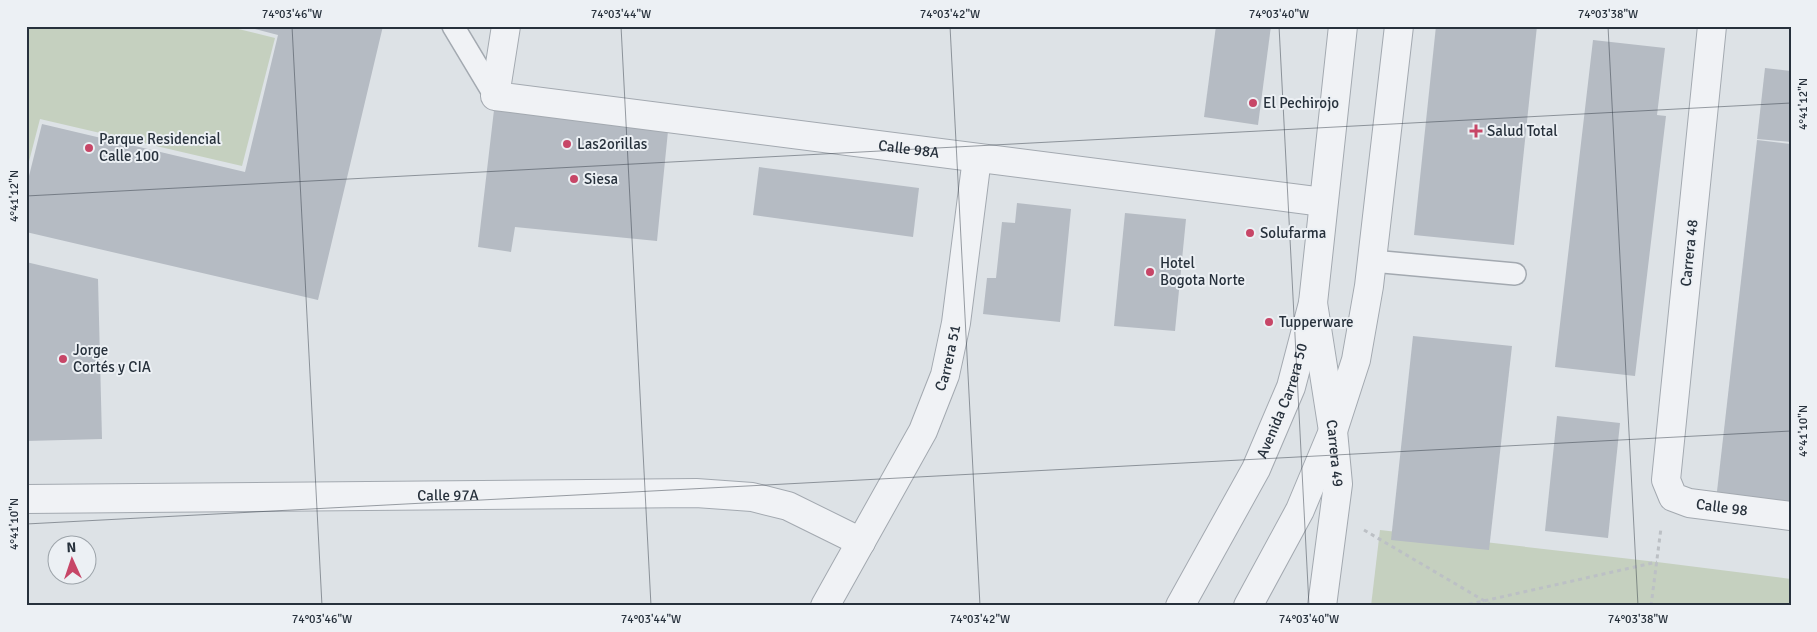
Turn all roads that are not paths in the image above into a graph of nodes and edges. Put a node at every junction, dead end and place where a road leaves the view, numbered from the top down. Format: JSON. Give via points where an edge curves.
{"nodes":[{"id":1,"x":453,"y":26,"type":"edge"},
{"id":2,"x":506,"y":26,"type":"edge"},
{"id":3,"x":1343,"y":26,"type":"edge"},
{"id":4,"x":1399,"y":26,"type":"edge"},
{"id":5,"x":1712,"y":26,"type":"edge"},
{"id":6,"x":495,"y":96,"type":"junction"},
{"id":7,"x":976,"y":158,"type":"junction"},
{"id":8,"x":1323,"y":202,"type":"junction"},
{"id":9,"x":1372,"y":261,"type":"junction"},
{"id":10,"x":1515,"y":274,"type":"dead end"},
{"id":11,"x":1313,"y":303,"type":"junction"},
{"id":12,"x":1333,"y":431,"type":"junction"},
{"id":13,"x":1666,"y":480,"type":"joint"},
{"id":14,"x":26,"y":499,"type":"edge"},
{"id":15,"x":1791,"y":516,"type":"edge"},
{"id":16,"x":861,"y":542,"type":"junction"},
{"id":17,"x":825,"y":606,"type":"edge"},
{"id":18,"x":1180,"y":606,"type":"edge"},
{"id":19,"x":1248,"y":606,"type":"edge"},
{"id":20,"x":1322,"y":606,"type":"edge"}],
"edges":[{"from":1,"to":6,"type":"lane"},
{"from":2,"to":6,"type":"street"},
{"from":3,"to":8,"type":"street","name":"Avenida Carrera 50"},
{"from":4,"to":9,"type":"street"},
{"from":5,"to":13,"type":"street","name":"Carrera 48"},
{"from":6,"to":7,"type":"street","name":"Calle 98A"},
{"from":7,"to":8,"type":"street","name":"Calle 98A"},
{"from":7,"to":16,"type":"street","name":"Carrera 51","via":[[956,324],[945,375],[923,431]]},
{"from":8,"to":11,"type":"street","name":"Avenida Carrera 50"},
{"from":9,"to":10,"type":"lane"},
{"from":9,"to":12,"type":"street","via":[[1356,360]]},
{"from":11,"to":12,"type":"street","name":"Carrera 49"},
{"from":11,"to":18,"type":"street","name":"Avenida Carrera 50","via":[[1290,387],[1256,469]]},
{"from":12,"to":19,"type":"street","via":[[1300,510]]},
{"from":12,"to":20,"type":"street","name":"Carrera 49","via":[[1338,484]]},
{"from":13,"to":15,"type":"street","name":"Calle 98","via":[[1674,497],[1689,503]]},
{"from":14,"to":16,"type":"street","name":"Calle 97A","via":[[696,494],[752,497],[788,506]]},
{"from":16,"to":17,"type":"street","name":"Carrera 51"}]}
